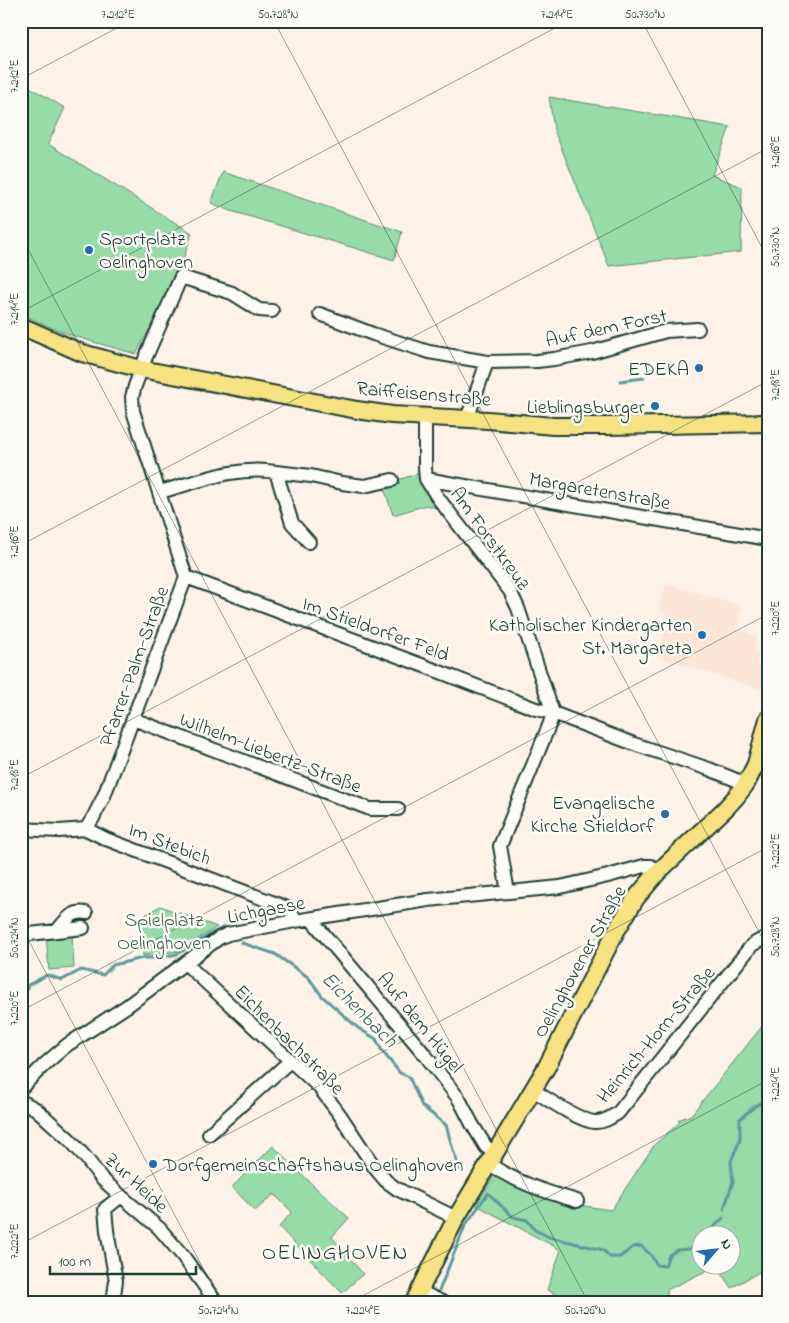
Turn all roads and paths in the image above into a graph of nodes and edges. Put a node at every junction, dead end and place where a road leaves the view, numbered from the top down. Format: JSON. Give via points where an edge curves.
{"nodes":[{"id":1,"x":272,"y":311,"type":"dead end"},
{"id":2,"x":320,"y":314,"type":"dead end"},
{"id":3,"x":21,"y":326,"type":"edge"},
{"id":4,"x":698,"y":329,"type":"dead end"},
{"id":5,"x":487,"y":362,"type":"junction"},
{"id":6,"x":141,"y":369,"type":"junction"},
{"id":7,"x":425,"y":417,"type":"junction"},
{"id":8,"x":467,"y":419,"type":"junction"},
{"id":9,"x":768,"y":423,"type":"edge"},
{"id":10,"x":276,"y":472,"type":"junction"},
{"id":11,"x":426,"y":479,"type":"junction"},
{"id":12,"x":392,"y":480,"type":"dead end"},
{"id":13,"x":160,"y":492,"type":"junction"},
{"id":14,"x":768,"y":539,"type":"edge"},
{"id":15,"x":308,"y":542,"type":"dead end"},
{"id":16,"x":186,"y":577,"type":"junction"},
{"id":17,"x":552,"y":713,"type":"junction"},
{"id":18,"x":133,"y":719,"type":"junction"},
{"id":19,"x":767,"y":723,"type":"edge"},
{"id":20,"x":746,"y":784,"type":"junction"},
{"id":21,"x":398,"y":809,"type":"dead end"},
{"id":22,"x":21,"y":829,"type":"edge"},
{"id":23,"x":86,"y":829,"type":"junction"},
{"id":24,"x":658,"y":872,"type":"junction"},
{"id":25,"x":508,"y":892,"type":"junction"},
{"id":26,"x":86,"y":913,"type":"dead end"},
{"id":27,"x":311,"y":919,"type":"junction"},
{"id":28,"x":295,"y":921,"type":"junction"},
{"id":29,"x":83,"y":928,"type":"dead end"},
{"id":30,"x":57,"y":931,"type":"junction"},
{"id":31,"x":21,"y":935,"type":"edge"},
{"id":32,"x":768,"y":936,"type":"edge"},
{"id":33,"x":185,"y":963,"type":"junction"},
{"id":34,"x":290,"y":1061,"type":"junction"},
{"id":35,"x":21,"y":1088,"type":"edge"},
{"id":36,"x":533,"y":1090,"type":"junction"},
{"id":37,"x":21,"y":1101,"type":"edge"},
{"id":38,"x":210,"y":1134,"type":"dead end"},
{"id":39,"x":492,"y":1158,"type":"junction"},
{"id":40,"x":121,"y":1196,"type":"junction"},
{"id":41,"x":577,"y":1201,"type":"dead end"},
{"id":42,"x":456,"y":1218,"type":"junction"},
{"id":43,"x":429,"y":1298,"type":"edge"},
{"id":44,"x":112,"y":1302,"type":"edge"},
{"id":45,"x":216,"y":1302,"type":"edge"}],
"edges":[{"from":1,"to":6,"type":"street","name":"Pfarrer-Palm-Straße","via":[[259,310],[232,293],[181,277]]},
{"from":2,"to":5,"type":"street","name":"Auf dem Forst","via":[[429,352]]},
{"from":3,"to":6,"type":"main road","name":"Raiffeisenstraße","via":[[82,353]]},
{"from":4,"to":5,"type":"street","name":"Auf dem Forst","via":[[666,331],[554,359]]},
{"from":5,"to":8,"type":"street"},
{"from":6,"to":7,"type":"main road","name":"Raiffeisenstraße","via":[[357,410]]},
{"from":6,"to":13,"type":"street","name":"Pfarrer-Palm-Straße","via":[[132,397],[134,411]]},
{"from":7,"to":8,"type":"main road","name":"Raiffeisenstraße"},
{"from":7,"to":11,"type":"street","name":"Am Forstkreuz"},
{"from":8,"to":9,"type":"main road","name":"Raiffeisenstraße","via":[[553,426]]},
{"from":10,"to":12,"type":"street","via":[[364,486]]},
{"from":10,"to":13,"type":"street","via":[[261,469],[236,471]]},
{"from":10,"to":15,"type":"street","via":[[292,523]]},
{"from":11,"to":14,"type":"street","name":"Margaretenstraße"},
{"from":11,"to":17,"type":"street","name":"Am Forstkreuz","via":[[510,590]]},
{"from":13,"to":16,"type":"street","name":"Pfarrer-Palm-Straße"},
{"from":16,"to":17,"type":"street","name":"Im Stieldorfer Feld"},
{"from":16,"to":18,"type":"street","name":"Pfarrer-Palm-Straße"},
{"from":17,"to":20,"type":"street"},
{"from":17,"to":25,"type":"street","via":[[500,846]]},
{"from":18,"to":21,"type":"street","name":"Wilhelm-Liebertz-Straße","via":[[370,809]]},
{"from":18,"to":23,"type":"street","name":"Pfarrer-Palm-Straße","via":[[104,796]]},
{"from":19,"to":20,"type":"main road","name":"Oelinghovener Straße","via":[[756,764]]},
{"from":20,"to":24,"type":"main road","name":"Oelinghovener Straße","via":[[725,809]]},
{"from":22,"to":23,"type":"street"},
{"from":23,"to":28,"type":"street","name":"Im Stebich","via":[[290,909]]},
{"from":24,"to":25,"type":"street","name":"Lichgasse","via":[[651,866],[644,866],[560,887]]},
{"from":24,"to":36,"type":"main road","name":"Oelinghovener Straße","via":[[636,898],[616,931]]},
{"from":25,"to":27,"type":"street","name":"Lichgasse","via":[[428,900]]},
{"from":26,"to":30,"type":"street","via":[[70,916]]},
{"from":27,"to":28,"type":"street","name":"Lichgasse"},
{"from":27,"to":39,"type":"street","name":"Auf dem Hügel","via":[[459,1099]]},
{"from":28,"to":33,"type":"street","name":"Lichgasse","via":[[228,934]]},
{"from":29,"to":30,"type":"street"},
{"from":30,"to":31,"type":"street"},
{"from":32,"to":36,"type":"street","name":"Heinrich-Horn-Straße","via":[[752,945],[618,1113],[598,1122],[586,1120]]},
{"from":33,"to":34,"type":"street","name":"Eichenbachstraße"},
{"from":33,"to":35,"type":"street","name":"Lichgasse","via":[[68,1045]]},
{"from":34,"to":38,"type":"street"},
{"from":34,"to":42,"type":"street","name":"Eichenbachstraße","via":[[319,1087],[386,1181]]},
{"from":36,"to":39,"type":"main road","name":"Oelinghovener Straße"},
{"from":37,"to":40,"type":"street","name":"Zur Heide","via":[[36,1109],[70,1140],[102,1179]]},
{"from":39,"to":41,"type":"street","name":"Auf dem Hügel","via":[[501,1172]]},
{"from":39,"to":42,"type":"main road","name":"Oelinghovener Straße"},
{"from":40,"to":44,"type":"street","via":[[105,1209],[116,1281]]},
{"from":40,"to":45,"type":"street","name":"Zur Heide","via":[[159,1228]]},
{"from":42,"to":43,"type":"main road","name":"Oelinghovener Straße"}]}
